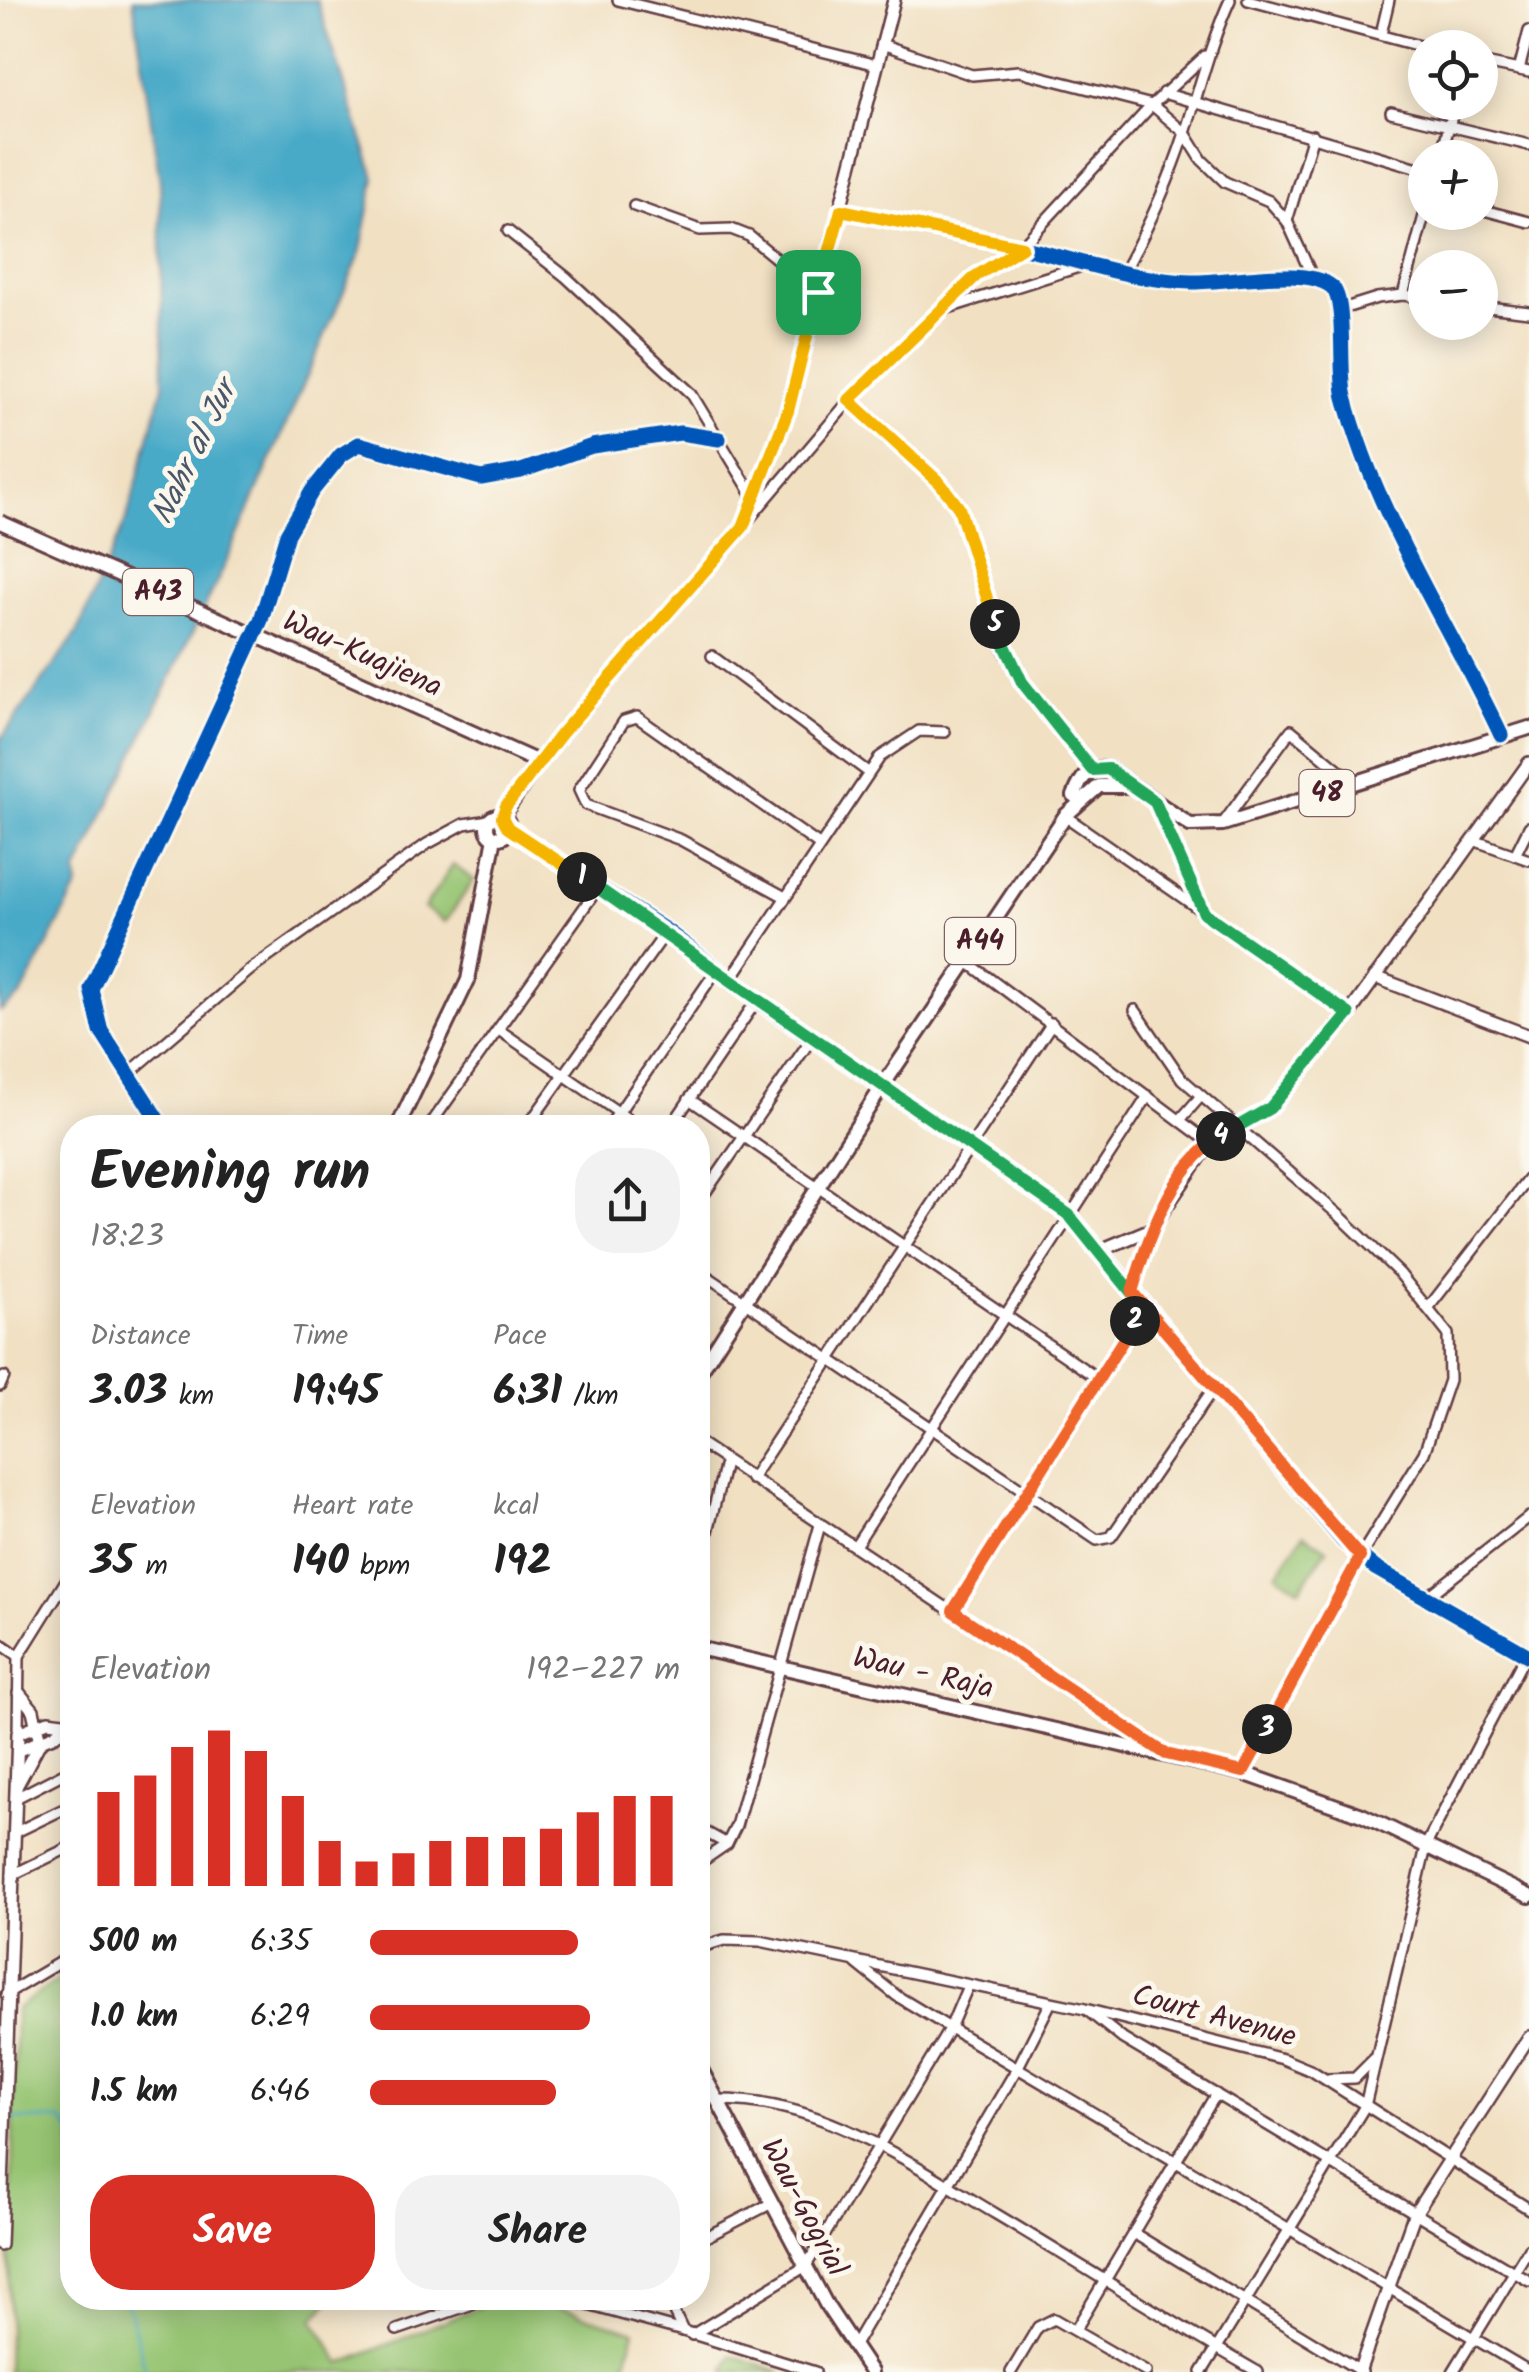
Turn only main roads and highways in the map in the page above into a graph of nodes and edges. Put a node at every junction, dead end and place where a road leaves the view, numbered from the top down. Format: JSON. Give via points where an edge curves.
{"nodes":[{"id":1,"x":0,"y":522,"type":"edge"},
{"id":2,"x":1529,"y":728,"type":"edge"},
{"id":3,"x":1132,"y":786,"type":"junction"},
{"id":4,"x":1080,"y":798,"type":"junction"},
{"id":5,"x":403,"y":1115,"type":"edge"},
{"id":6,"x":710,"y":1356,"type":"edge"},
{"id":7,"x":710,"y":1651,"type":"edge"},
{"id":8,"x":1529,"y":1896,"type":"edge"},
{"id":9,"x":710,"y":2087,"type":"edge"},
{"id":10,"x":871,"y":2372,"type":"edge"}],
"edges":[{"from":1,"to":5,"type":"main road","name":"Wau-Kuajiena","number":"A43","bridge":true,"via":[[538,762],[488,830],[495,837],[468,980]]},
{"from":2,"to":3,"type":"main road","number":"48","via":[[1222,824],[1190,825]]},
{"from":3,"to":4,"type":"main road","via":[[1110,783]]},
{"from":3,"to":4,"type":"main road","number":"A44","via":[[1108,769],[1092,770],[1074,796]]},
{"from":4,"to":6,"type":"main road","number":"A44","via":[[882,1087]]},
{"from":7,"to":8,"type":"main road","name":"Wau - Raja","via":[[1243,1772],[1427,1843]]},
{"from":9,"to":10,"type":"main road","name":"Wau-Gogrial"}]}
